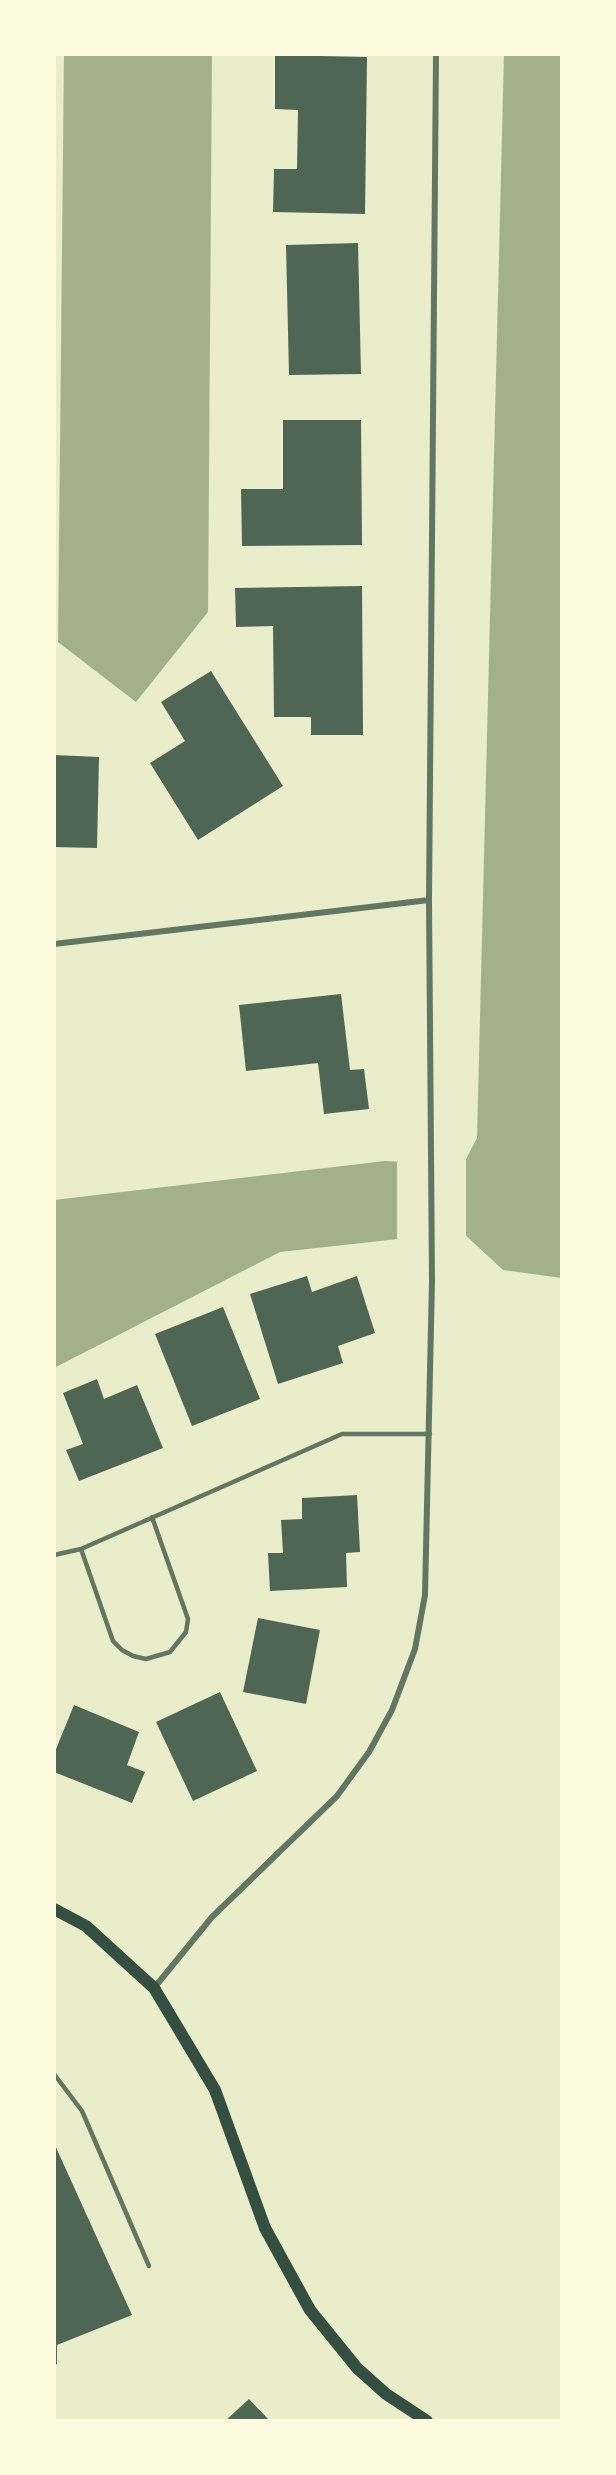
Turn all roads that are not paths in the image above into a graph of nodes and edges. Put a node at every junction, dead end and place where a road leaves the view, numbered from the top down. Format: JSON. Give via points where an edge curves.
{"nodes":[{"id":1,"x":436,"y":54,"type":"edge"},
{"id":2,"x":429,"y":900,"type":"junction"},
{"id":3,"x":54,"y":944,"type":"edge"},
{"id":4,"x":430,"y":1434,"type":"junction"},
{"id":5,"x":152,"y":1517,"type":"junction"},
{"id":6,"x":81,"y":1550,"type":"junction"},
{"id":7,"x":54,"y":1555,"type":"edge"},
{"id":8,"x":54,"y":1909,"type":"edge"},
{"id":9,"x":154,"y":1988,"type":"junction"},
{"id":10,"x":54,"y":2074,"type":"edge"},
{"id":11,"x":149,"y":2266,"type":"dead end"},
{"id":12,"x":427,"y":2421,"type":"edge"}],
"edges":[{"from":1,"to":2,"type":"street"},
{"from":2,"to":3,"type":"street"},
{"from":2,"to":4,"type":"street"},
{"from":4,"to":5,"type":"lane","via":[[342,1434]]},
{"from":4,"to":9,"type":"street","via":[[426,1594],[416,1648],[392,1710],[369,1752],[337,1796],[212,1917]]},
{"from":5,"to":6,"type":"lane"},
{"from":5,"to":6,"type":"lane","via":[[188,1619],[186,1632],[170,1652],[146,1659],[122,1650],[113,1641]]},
{"from":6,"to":7,"type":"lane"},
{"from":8,"to":9,"type":"main road","via":[[86,1926]]},
{"from":9,"to":12,"type":"main road","via":[[215,2090],[265,2228],[310,2310],[357,2368],[386,2394]]},
{"from":10,"to":11,"type":"lane","via":[[82,2111]]}]}
